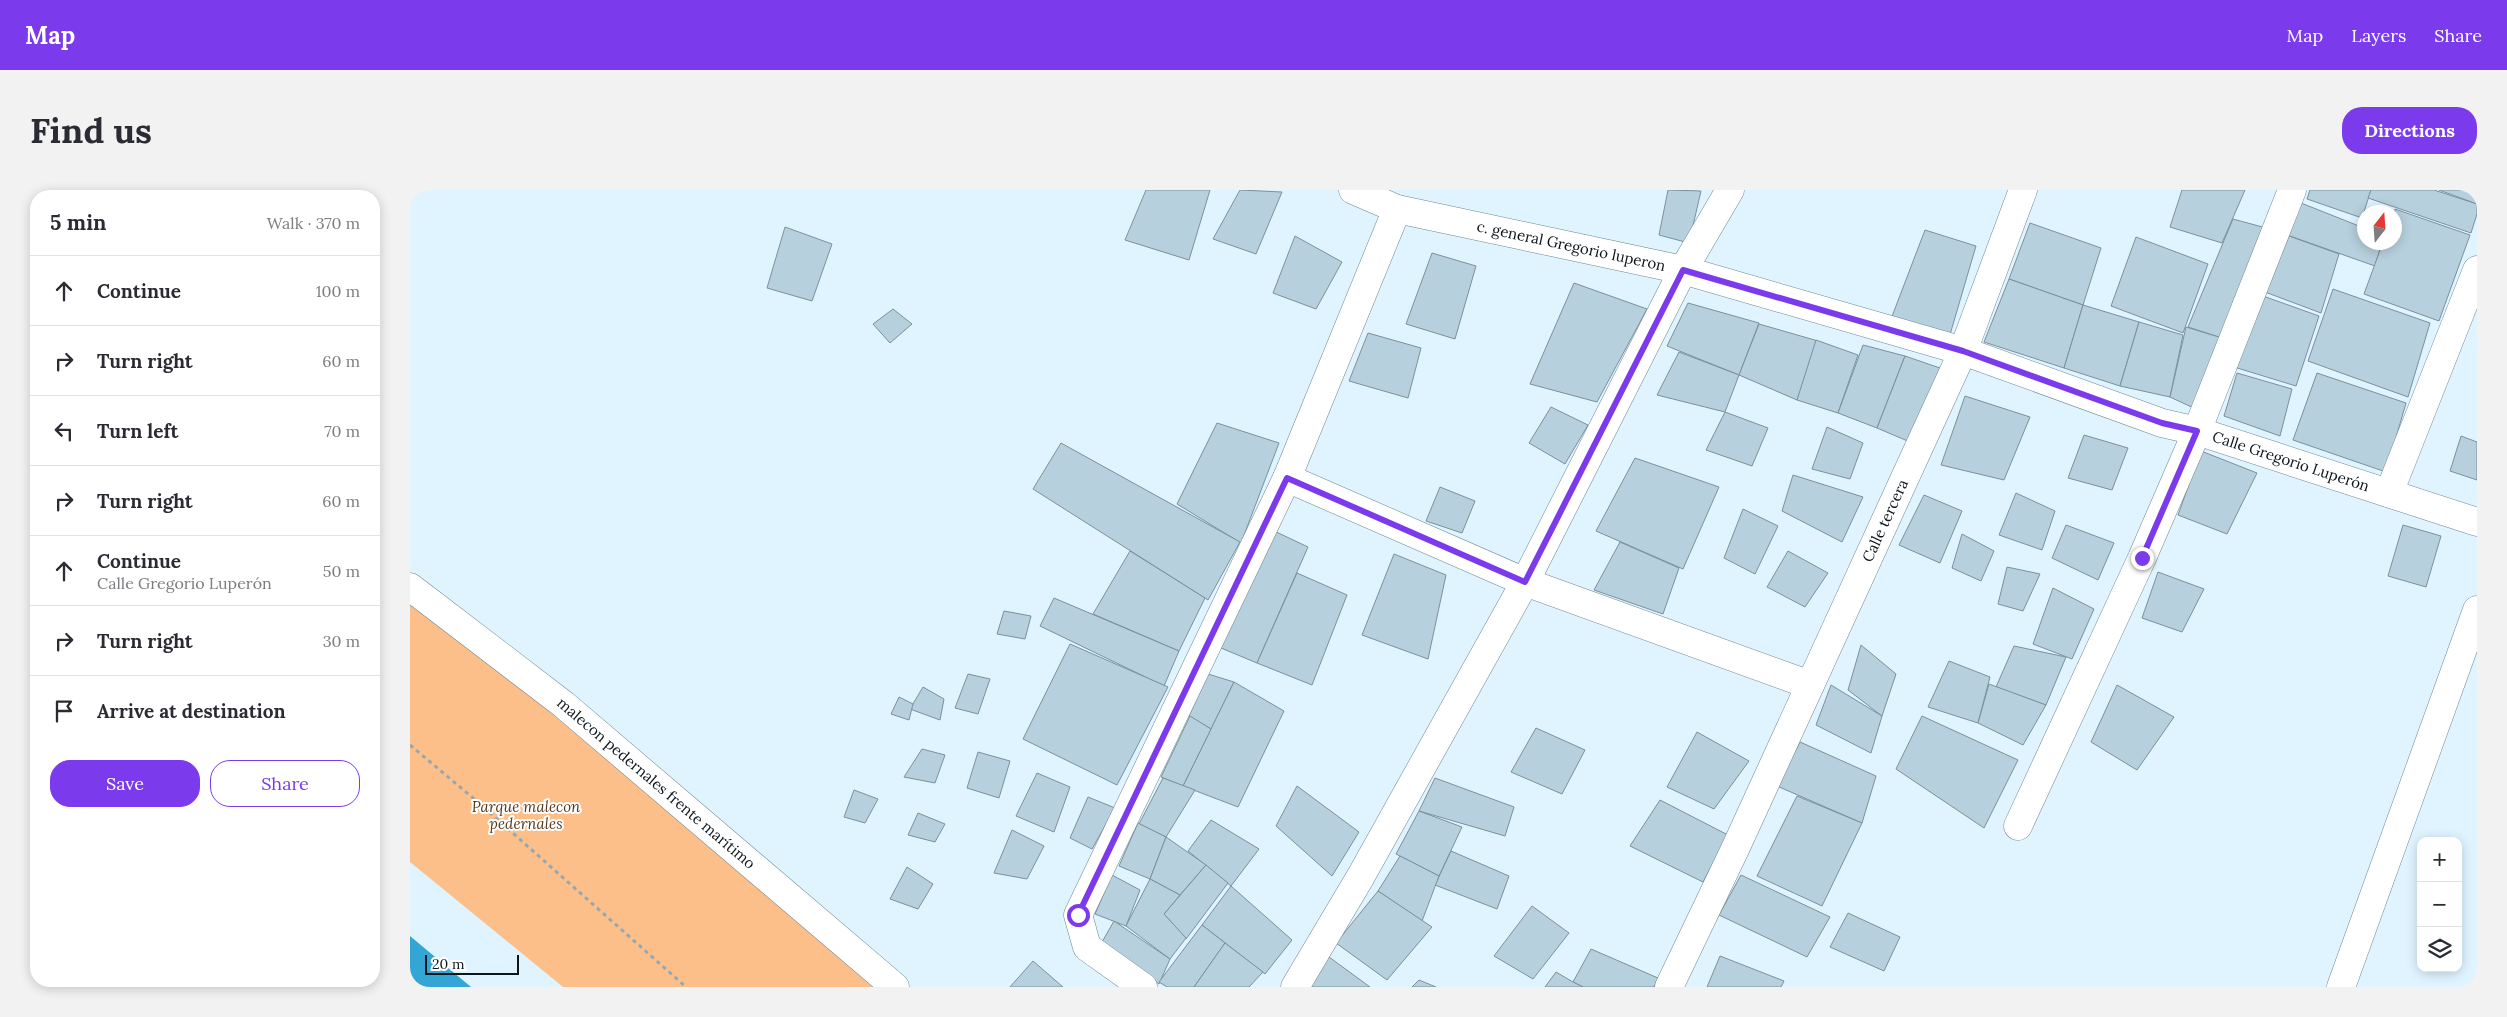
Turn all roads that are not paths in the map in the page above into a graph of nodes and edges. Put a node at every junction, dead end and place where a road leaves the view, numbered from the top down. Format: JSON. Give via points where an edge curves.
{"nodes":[{"id":1,"x":1353,"y":190,"type":"edge"},
{"id":2,"x":1730,"y":190,"type":"edge"},
{"id":3,"x":2023,"y":190,"type":"edge"},
{"id":4,"x":2292,"y":190,"type":"edge"},
{"id":5,"x":1397,"y":209,"type":"junction"},
{"id":6,"x":1683,"y":270,"type":"junction"},
{"id":7,"x":2477,"y":270,"type":"edge"},
{"id":8,"x":1963,"y":351,"type":"junction"},
{"id":9,"x":2197,"y":431,"type":"junction"},
{"id":10,"x":1287,"y":478,"type":"junction"},
{"id":11,"x":2389,"y":493,"type":"junction"},
{"id":12,"x":2477,"y":522,"type":"edge"},
{"id":13,"x":1525,"y":582,"type":"junction"},
{"id":14,"x":410,"y":587,"type":"edge"},
{"id":15,"x":2477,"y":610,"type":"edge"},
{"id":16,"x":1810,"y":685,"type":"junction"},
{"id":17,"x":2018,"y":826,"type":"dead end"},
{"id":18,"x":895,"y":987,"type":"edge"},
{"id":19,"x":1143,"y":987,"type":"edge"},
{"id":20,"x":1295,"y":987,"type":"edge"},
{"id":21,"x":1669,"y":987,"type":"edge"},
{"id":22,"x":2341,"y":987,"type":"edge"}],
"edges":[{"from":1,"to":5,"type":"street","name":"c. general Gregorio luperon"},
{"from":2,"to":6,"type":"street"},
{"from":3,"to":8,"type":"street","name":"Calle tercera"},
{"from":4,"to":9,"type":"street"},
{"from":5,"to":6,"type":"street","name":"c. general Gregorio luperon"},
{"from":5,"to":10,"type":"street"},
{"from":6,"to":8,"type":"street","name":"c. general Gregorio luperon"},
{"from":6,"to":13,"type":"street"},
{"from":7,"to":11,"type":"street"},
{"from":8,"to":9,"type":"street","name":"Calle Gregorio Luperón","via":[[2162,423]]},
{"from":8,"to":16,"type":"street","name":"Calle tercera"},
{"from":9,"to":11,"type":"street","name":"Calle Gregorio Luperón"},
{"from":9,"to":17,"type":"street"},
{"from":10,"to":13,"type":"street"},
{"from":10,"to":19,"type":"street","via":[[1078,915],[1087,947]]},
{"from":11,"to":12,"type":"street","name":"Calle Gregorio Luperón"},
{"from":13,"to":16,"type":"street"},
{"from":13,"to":20,"type":"street","via":[[1361,876]]},
{"from":14,"to":18,"type":"street","name":"malecon pedernales frente marítimo","via":[[563,704]]},
{"from":15,"to":22,"type":"street"},
{"from":16,"to":21,"type":"street","name":"Calle tercera"}]}
